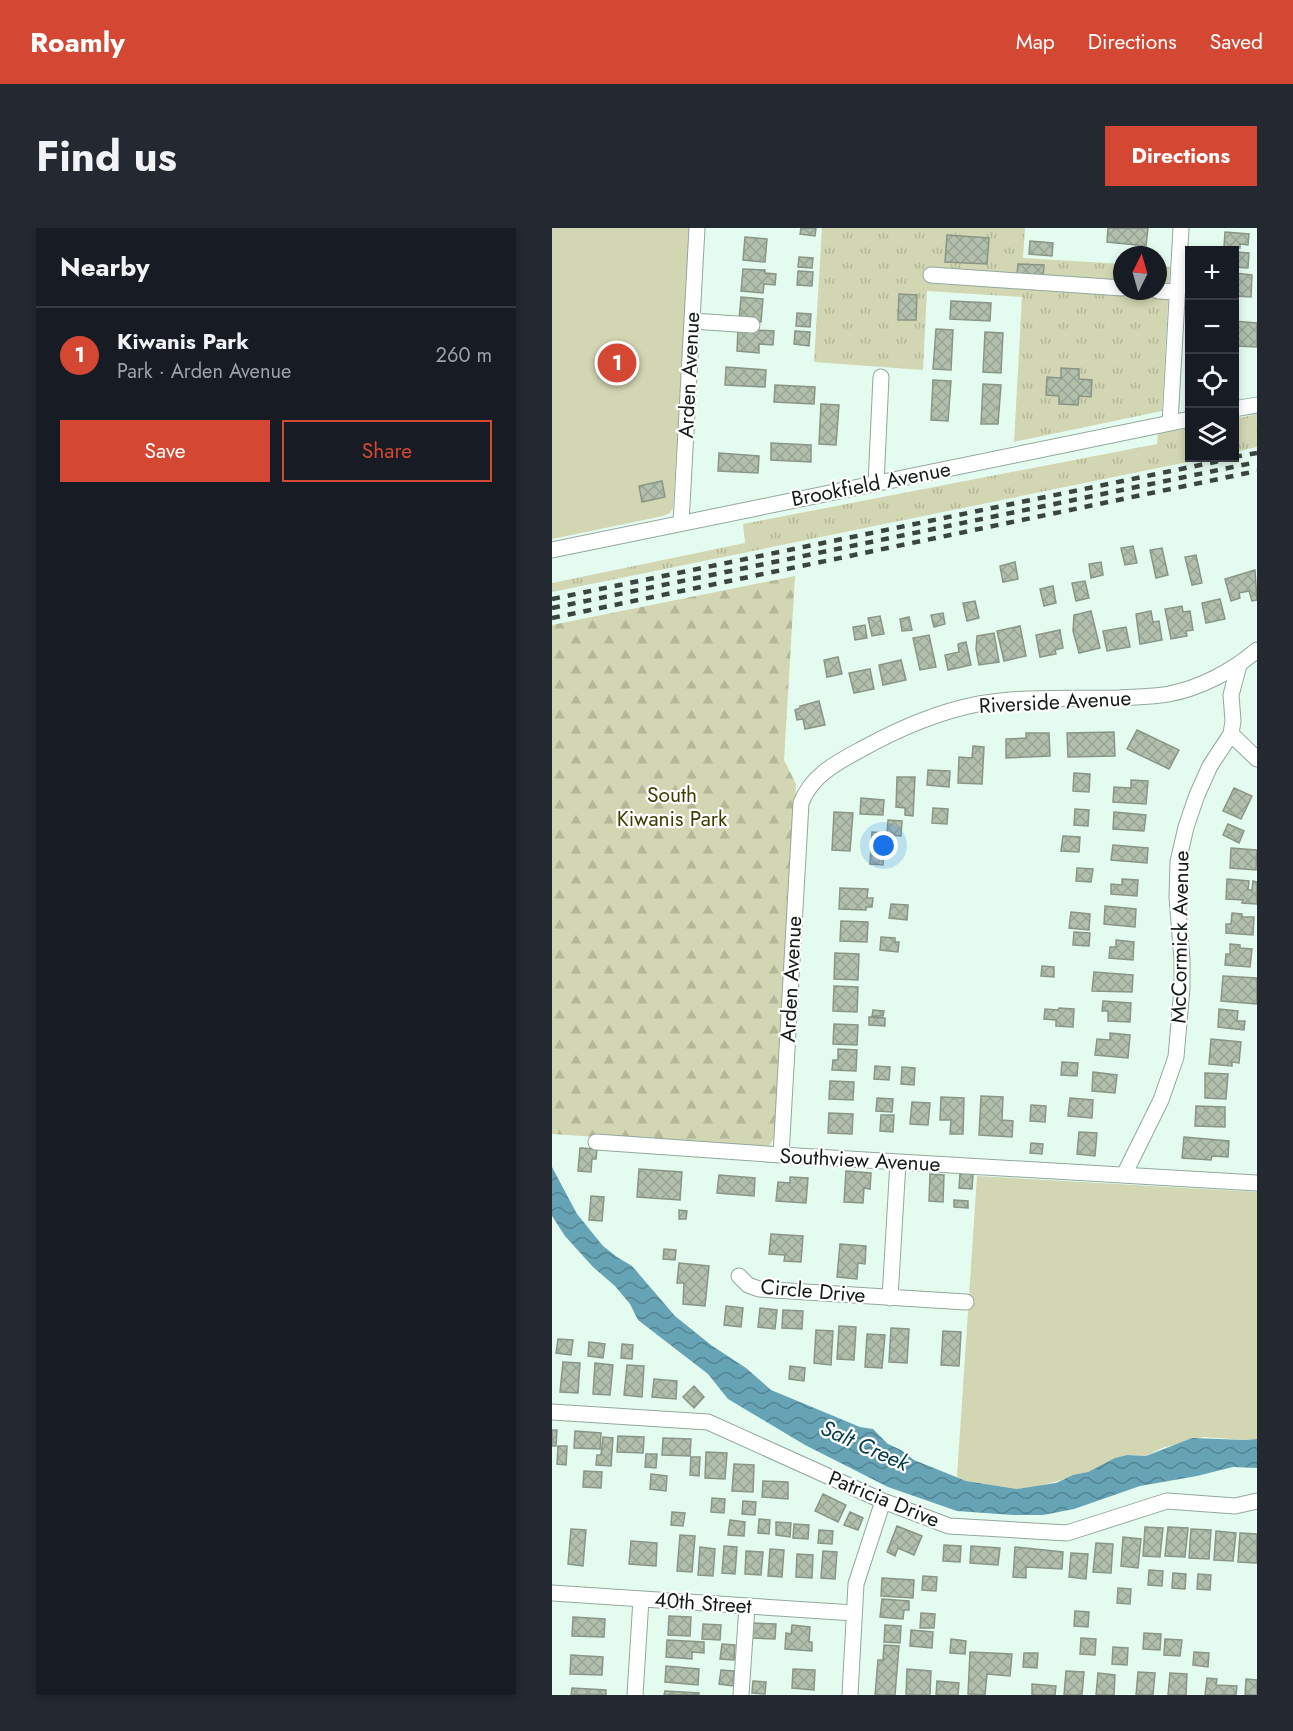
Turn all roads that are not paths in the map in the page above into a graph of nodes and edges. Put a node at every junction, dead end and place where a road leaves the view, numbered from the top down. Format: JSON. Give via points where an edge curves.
{"nodes":[{"id":1,"x":698,"y":228,"type":"edge"},
{"id":2,"x":1181,"y":228,"type":"edge"},
{"id":3,"x":931,"y":275,"type":"dead end"},
{"id":4,"x":1113,"y":287,"type":"edge"},
{"id":5,"x":1167,"y":291,"type":"edge"},
{"id":6,"x":1178,"y":292,"type":"junction"},
{"id":7,"x":692,"y":321,"type":"junction"},
{"id":8,"x":752,"y":326,"type":"dead end"},
{"id":9,"x":881,"y":377,"type":"dead end"},
{"id":10,"x":1257,"y":405,"type":"edge"},
{"id":11,"x":1239,"y":408,"type":"edge"},
{"id":12,"x":1185,"y":420,"type":"edge"},
{"id":13,"x":1170,"y":423,"type":"junction"},
{"id":14,"x":876,"y":484,"type":"junction"},
{"id":15,"x":681,"y":523,"type":"junction"},
{"id":16,"x":552,"y":550,"type":"edge"},
{"id":17,"x":1257,"y":650,"type":"edge"},
{"id":18,"x":1239,"y":665,"type":"junction"},
{"id":19,"x":1231,"y":734,"type":"junction"},
{"id":20,"x":1257,"y":759,"type":"edge"},
{"id":21,"x":801,"y":803,"type":"joint"},
{"id":22,"x":596,"y":1142,"type":"dead end"},
{"id":23,"x":781,"y":1155,"type":"junction"},
{"id":24,"x":898,"y":1162,"type":"junction"},
{"id":25,"x":1124,"y":1175,"type":"junction"},
{"id":26,"x":1257,"y":1183,"type":"edge"},
{"id":27,"x":739,"y":1276,"type":"dead end"},
{"id":28,"x":890,"y":1298,"type":"junction"},
{"id":29,"x":966,"y":1302,"type":"dead end"},
{"id":30,"x":552,"y":1412,"type":"edge"},
{"id":31,"x":883,"y":1501,"type":"junction"},
{"id":32,"x":1257,"y":1501,"type":"edge"},
{"id":33,"x":552,"y":1593,"type":"edge"},
{"id":34,"x":641,"y":1599,"type":"junction"},
{"id":35,"x":747,"y":1606,"type":"junction"},
{"id":36,"x":854,"y":1613,"type":"junction"},
{"id":37,"x":636,"y":1695,"type":"edge"},
{"id":38,"x":741,"y":1695,"type":"edge"},
{"id":39,"x":850,"y":1695,"type":"edge"}],
"edges":[{"from":1,"to":7,"type":"street","name":"Arden Avenue"},
{"from":2,"to":6,"type":"street"},
{"from":3,"to":4,"type":"street"},
{"from":5,"to":6,"type":"street"},
{"from":6,"to":13,"type":"street"},
{"from":7,"to":8,"type":"street"},
{"from":7,"to":15,"type":"street","name":"Arden Avenue"},
{"from":9,"to":14,"type":"street"},
{"from":10,"to":11,"type":"street"},
{"from":12,"to":13,"type":"street","name":"Brookfield Avenue"},
{"from":13,"to":14,"type":"street","name":"Brookfield Avenue"},
{"from":14,"to":15,"type":"street","name":"Brookfield Avenue"},
{"from":15,"to":16,"type":"street","name":"Brookfield Avenue"},
{"from":17,"to":18,"type":"street","name":"Riverside Avenue"},
{"from":18,"to":19,"type":"street","via":[[1231,694]]},
{"from":18,"to":21,"type":"street","name":"Riverside Avenue","via":[[1169,694],[1005,701],[960,709],[899,731],[840,761],[816,778]]},
{"from":19,"to":20,"type":"street"},
{"from":19,"to":25,"type":"street","name":"McCormick Avenue","via":[[1210,766],[1185,827],[1178,862],[1182,988],[1176,1057],[1161,1100]]},
{"from":21,"to":23,"type":"street","name":"Arden Avenue"},
{"from":22,"to":23,"type":"street","name":"Southview Avenue"},
{"from":23,"to":24,"type":"street","name":"Southview Avenue"},
{"from":24,"to":25,"type":"street","name":"Southview Avenue"},
{"from":24,"to":28,"type":"street","name":"Circle Drive"},
{"from":25,"to":26,"type":"street","name":"Southview Avenue"},
{"from":27,"to":28,"type":"street","name":"Circle Drive","via":[[759,1289]]},
{"from":28,"to":29,"type":"street","name":"Circle Drive"},
{"from":30,"to":31,"type":"street","name":"Patricia Drive","via":[[708,1422]]},
{"from":31,"to":32,"type":"street","name":"Patricia Drive","via":[[949,1526],[1067,1533],[1167,1501],[1235,1506]]},
{"from":31,"to":36,"type":"street","via":[[856,1584]]},
{"from":33,"to":34,"type":"street","name":"40th Street"},
{"from":34,"to":35,"type":"street","name":"40th Street"},
{"from":34,"to":37,"type":"street"},
{"from":35,"to":36,"type":"street","name":"40th Street"},
{"from":35,"to":38,"type":"street"},
{"from":36,"to":39,"type":"street"}]}
